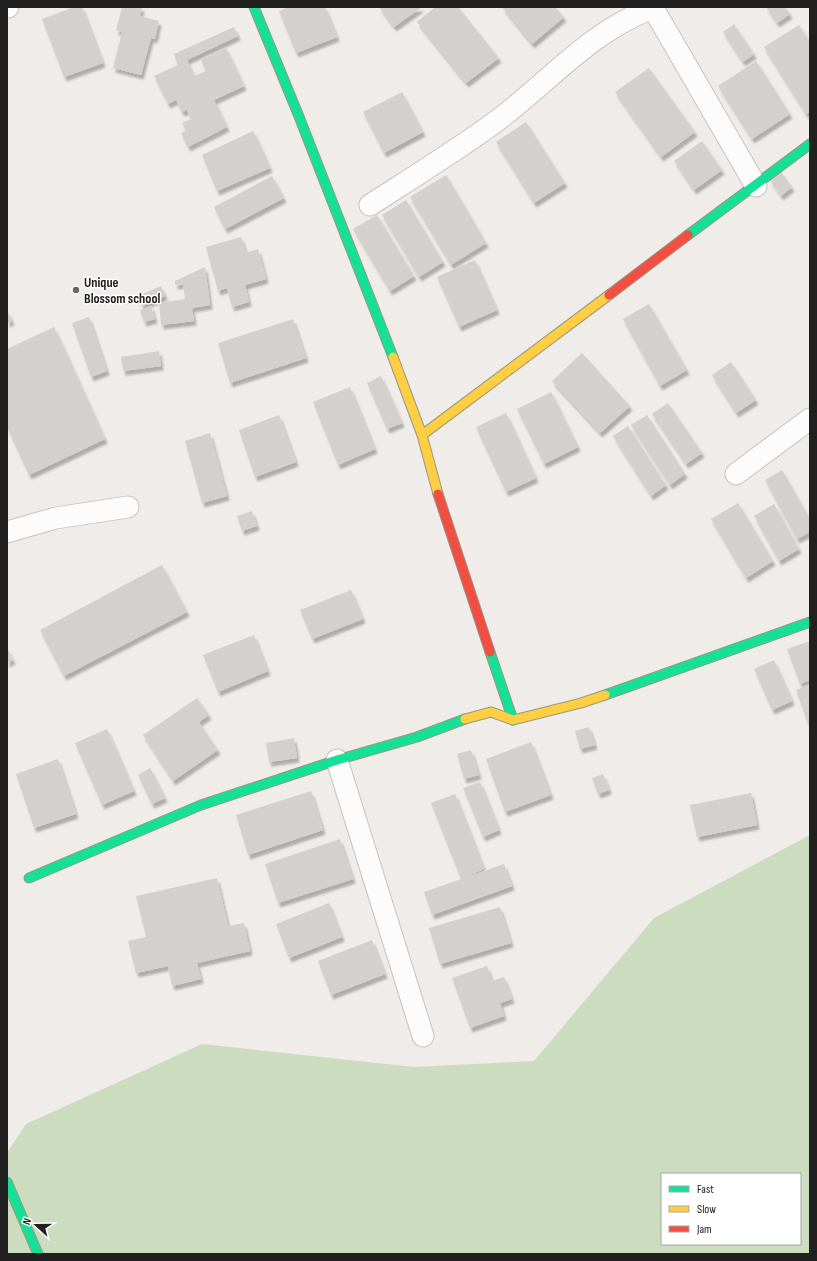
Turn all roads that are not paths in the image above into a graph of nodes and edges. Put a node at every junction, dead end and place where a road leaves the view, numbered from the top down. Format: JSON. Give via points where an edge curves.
{"nodes":[{"id":1,"x":254,"y":7,"type":"edge"},
{"id":2,"x":645,"y":9,"type":"edge"},
{"id":3,"x":810,"y":144,"type":"edge"},
{"id":4,"x":756,"y":186,"type":"junction"},
{"id":5,"x":370,"y":205,"type":"dead end"},
{"id":6,"x":810,"y":419,"type":"edge"},
{"id":7,"x":422,"y":435,"type":"junction"},
{"id":8,"x":736,"y":474,"type":"dead end"},
{"id":9,"x":128,"y":507,"type":"dead end"},
{"id":10,"x":7,"y":532,"type":"edge"},
{"id":11,"x":810,"y":622,"type":"edge"},
{"id":12,"x":513,"y":720,"type":"junction"},
{"id":13,"x":337,"y":760,"type":"junction"},
{"id":14,"x":29,"y":878,"type":"dead end"},
{"id":15,"x":423,"y":1036,"type":"dead end"},
{"id":16,"x":7,"y":1182,"type":"edge"},
{"id":17,"x":38,"y":1254,"type":"edge"}],
"edges":[{"from":1,"to":7,"type":"street","via":[[368,290]]},
{"from":2,"to":4,"type":"street"},
{"from":2,"to":5,"type":"street","via":[[579,53],[495,122]]},
{"from":3,"to":4,"type":"street"},
{"from":4,"to":7,"type":"street"},
{"from":6,"to":8,"type":"street"},
{"from":7,"to":12,"type":"street","via":[[436,489]]},
{"from":9,"to":10,"type":"street","via":[[56,518]]},
{"from":11,"to":12,"type":"street","via":[[581,703]]},
{"from":12,"to":13,"type":"street","via":[[491,712]]},
{"from":13,"to":14,"type":"street","via":[[201,805]]},
{"from":13,"to":15,"type":"street"},
{"from":16,"to":17,"type":"street"}]}
